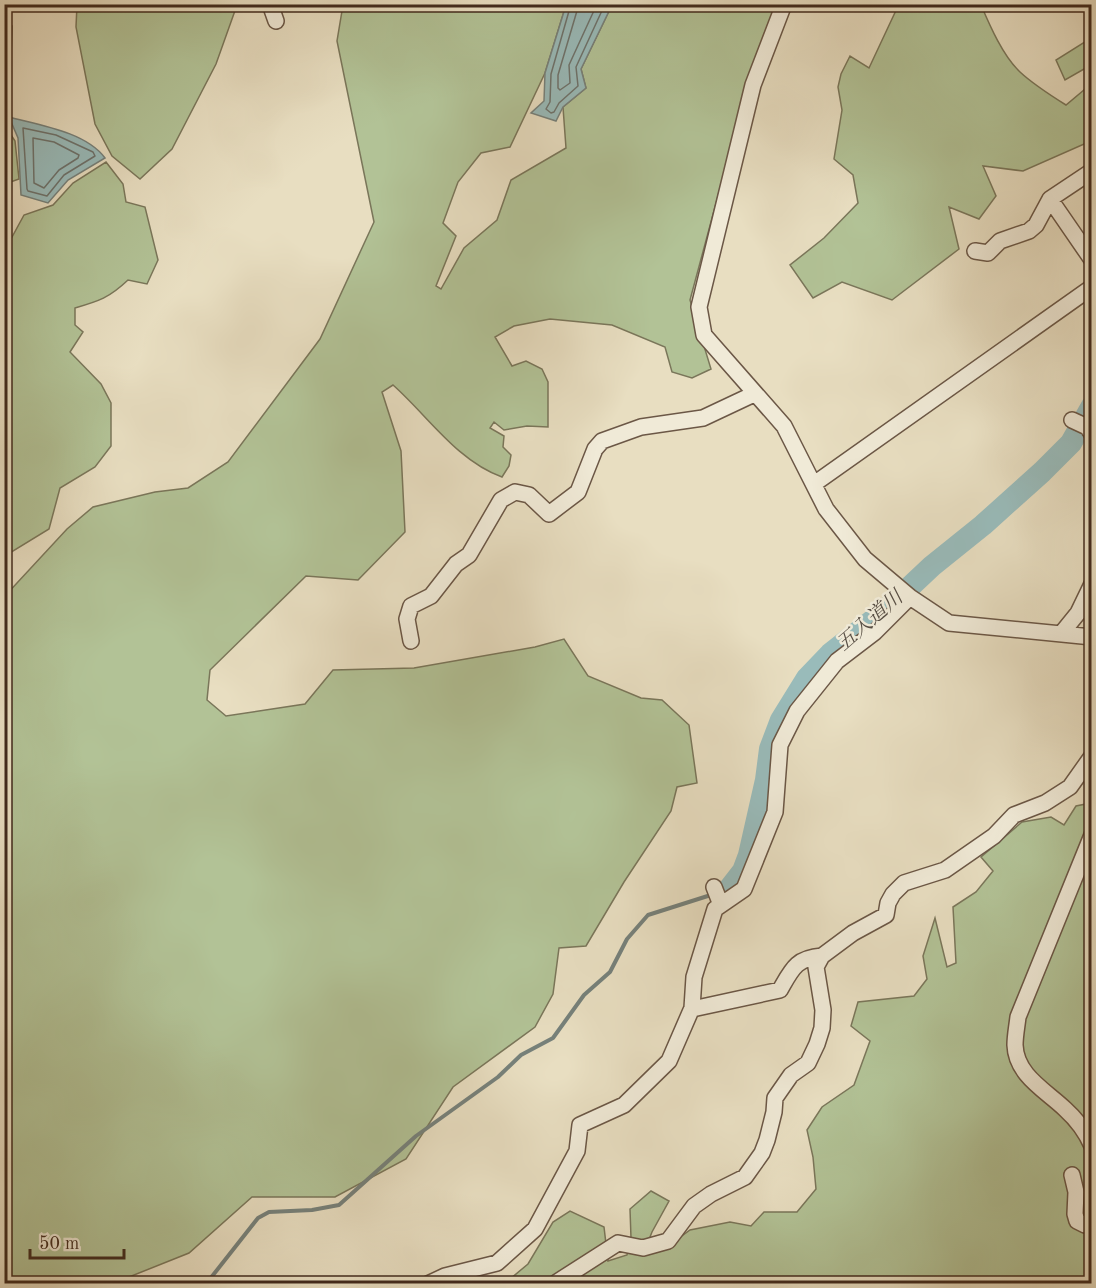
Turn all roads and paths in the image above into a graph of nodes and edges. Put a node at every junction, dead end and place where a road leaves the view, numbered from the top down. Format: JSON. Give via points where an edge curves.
{"nodes":[{"id":1,"x":270,"y":4,"type":"edge"},
{"id":2,"x":784,"y":4,"type":"edge"},
{"id":3,"x":276,"y":21,"type":"dead end"},
{"id":4,"x":1092,"y":171,"type":"edge"},
{"id":5,"x":1050,"y":200,"type":"junction"},
{"id":6,"x":975,"y":251,"type":"dead end"},
{"id":7,"x":1092,"y":260,"type":"edge"},
{"id":8,"x":1092,"y":287,"type":"edge"},
{"id":9,"x":754,"y":394,"type":"junction"},
{"id":10,"x":1072,"y":420,"type":"dead end"},
{"id":11,"x":1089,"y":430,"type":"edge"},
{"id":12,"x":813,"y":483,"type":"junction"},
{"id":13,"x":1092,"y":584,"type":"edge"},
{"id":14,"x":910,"y":597,"type":"junction"},
{"id":15,"x":1062,"y":634,"type":"junction"},
{"id":16,"x":1092,"y":637,"type":"edge"},
{"id":17,"x":411,"y":641,"type":"dead end"},
{"id":18,"x":1092,"y":756,"type":"edge"},
{"id":19,"x":1092,"y":836,"type":"edge"},
{"id":20,"x":714,"y":886,"type":"dead end"},
{"id":21,"x":721,"y":904,"type":"junction"},
{"id":22,"x":822,"y":956,"type":"junction"},
{"id":23,"x":692,"y":1008,"type":"junction"},
{"id":24,"x":1092,"y":1146,"type":"edge"},
{"id":25,"x":1072,"y":1175,"type":"dead end"},
{"id":26,"x":1092,"y":1222,"type":"edge"},
{"id":27,"x":428,"y":1284,"type":"edge"},
{"id":28,"x":554,"y":1284,"type":"edge"}],
"edges":[{"from":1,"to":3,"type":"street"},
{"from":2,"to":9,"type":"street","via":[[753,85],[699,307],[704,335]]},
{"from":4,"to":5,"type":"street"},
{"from":5,"to":6,"type":"street","via":[[1029,231],[1000,242],[988,253]]},
{"from":5,"to":7,"type":"street"},
{"from":8,"to":12,"type":"street"},
{"from":9,"to":12,"type":"street","via":[[784,426]]},
{"from":9,"to":17,"type":"street","via":[[703,418],[641,427],[602,441],[578,492],[549,514],[529,495],[515,492],[501,500],[469,555],[456,564],[431,596],[411,606],[407,619]]},
{"from":10,"to":11,"type":"street"},
{"from":12,"to":14,"type":"street","via":[[826,508],[865,559]]},
{"from":13,"to":15,"type":"street"},
{"from":14,"to":15,"type":"street","via":[[949,624]]},
{"from":14,"to":21,"type":"street","via":[[875,632],[837,661],[797,711],[780,745],[775,812],[744,889]]},
{"from":15,"to":16,"type":"street"},
{"from":18,"to":22,"type":"street","via":[[1070,787],[1045,803],[1014,815],[994,837],[945,870],[904,883],[892,894],[886,915]]},
{"from":19,"to":24,"type":"street","via":[[1018,1017],[1015,1046],[1020,1066],[1029,1078],[1067,1110]]},
{"from":20,"to":21,"type":"street"},
{"from":21,"to":23,"type":"street","via":[[715,909],[694,977]]},
{"from":22,"to":23,"type":"street","via":[[807,957],[792,967],[780,990]]},
{"from":22,"to":28,"type":"street","via":[[816,967],[823,1010],[817,1044],[808,1063],[791,1075],[775,1098],[767,1140],[745,1177],[694,1206],[668,1241],[644,1248],[618,1243]]},
{"from":23,"to":27,"type":"street","via":[[669,1061],[624,1105],[580,1125],[576,1151],[535,1229],[497,1263]]},
{"from":25,"to":26,"type":"street","via":[[1077,1221],[1085,1225]]}]}
